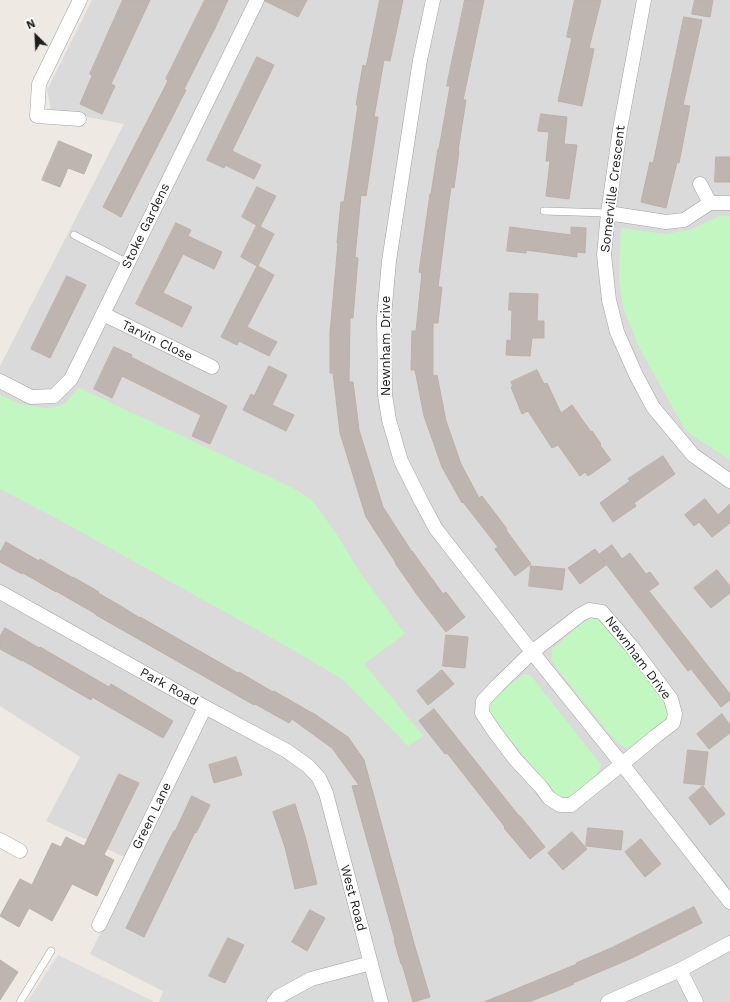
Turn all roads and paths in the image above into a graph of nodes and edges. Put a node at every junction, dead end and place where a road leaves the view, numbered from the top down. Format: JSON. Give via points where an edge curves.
{"nodes":[{"id":1,"x":80,"y":0,"type":"edge"},
{"id":2,"x":257,"y":0,"type":"edge"},
{"id":3,"x":433,"y":0,"type":"edge"},
{"id":4,"x":644,"y":0,"type":"edge"},
{"id":5,"x":79,"y":119,"type":"dead end"},
{"id":6,"x":700,"y":184,"type":"dead end"},
{"id":7,"x":710,"y":203,"type":"junction"},
{"id":8,"x":730,"y":203,"type":"edge"},
{"id":9,"x":544,"y":211,"type":"dead end"},
{"id":10,"x":608,"y":213,"type":"junction"},
{"id":11,"x":74,"y":235,"type":"dead end"},
{"id":12,"x":128,"y":263,"type":"junction"},
{"id":13,"x":103,"y":314,"type":"junction"},
{"id":14,"x":212,"y":367,"type":"dead end"},
{"id":15,"x":0,"y":381,"type":"edge"},
{"id":16,"x":730,"y":482,"type":"edge"},
{"id":17,"x":0,"y":592,"type":"edge"},
{"id":18,"x":532,"y":652,"type":"junction"},
{"id":19,"x":205,"y":707,"type":"junction"},
{"id":20,"x":622,"y":764,"type":"junction"},
{"id":21,"x":326,"y":793,"type":"joint"},
{"id":22,"x":0,"y":840,"type":"edge"},
{"id":23,"x":20,"y":851,"type":"dead end"},
{"id":24,"x":730,"y":902,"type":"edge"},
{"id":25,"x":98,"y":925,"type":"dead end"},
{"id":26,"x":730,"y":944,"type":"edge"},
{"id":27,"x":51,"y":951,"type":"dead end"},
{"id":28,"x":371,"y":963,"type":"junction"},
{"id":29,"x":680,"y":970,"type":"junction"},
{"id":30,"x":20,"y":1002,"type":"edge"},
{"id":31,"x":274,"y":1002,"type":"edge"},
{"id":32,"x":382,"y":1002,"type":"edge"},
{"id":33,"x":608,"y":1002,"type":"edge"},
{"id":34,"x":696,"y":1002,"type":"edge"}],
"edges":[{"from":1,"to":5,"type":"street","via":[[39,84],[37,116]]},
{"from":2,"to":12,"type":"street","name":"Stoke Gardens"},
{"from":3,"to":18,"type":"street","name":"Newnham Drive","via":[[420,60],[389,261],[384,317],[385,395],[389,420],[401,461],[436,529]]},
{"from":4,"to":10,"type":"street","name":"Somerville Crescent","via":[[620,129]]},
{"from":6,"to":7,"type":"street"},
{"from":7,"to":8,"type":"street"},
{"from":7,"to":10,"type":"street","via":[[684,220],[666,222]]},
{"from":9,"to":10,"type":"lane"},
{"from":10,"to":16,"type":"street","name":"Somerville Crescent","via":[[604,255],[609,300],[617,332],[636,375],[653,406],[693,455]]},
{"from":11,"to":12,"type":"lane"},
{"from":12,"to":13,"type":"street","name":"Stoke Gardens"},
{"from":13,"to":14,"type":"street","name":"Tarvin Close"},
{"from":13,"to":15,"type":"street","name":"Stoke Gardens","via":[[71,379],[54,396],[32,397]]},
{"from":17,"to":19,"type":"street","name":"Park Road"},
{"from":18,"to":20,"type":"street","name":"Newnham Drive"},
{"from":18,"to":20,"type":"street","name":"Newnham Drive","via":[[482,701],[482,713],[515,759],[549,798],[560,805],[571,805]]},
{"from":18,"to":20,"type":"street","name":"Newnham Drive","via":[[589,610],[602,612],[632,648],[671,700],[675,714],[673,723]]},
{"from":19,"to":21,"type":"street","name":"Park Road","via":[[287,751],[308,766],[319,778]]},
{"from":19,"to":25,"type":"street","name":"Green Lane"},
{"from":20,"to":24,"type":"street","name":"Newnham Drive"},
{"from":21,"to":28,"type":"street","name":"West Road"},
{"from":22,"to":23,"type":"street"},
{"from":26,"to":29,"type":"street"},
{"from":27,"to":30,"type":"lane"},
{"from":28,"to":31,"type":"street","via":[[311,978],[278,997]]},
{"from":28,"to":32,"type":"street","name":"West Road"},
{"from":29,"to":33,"type":"street"},
{"from":29,"to":34,"type":"street"}]}
